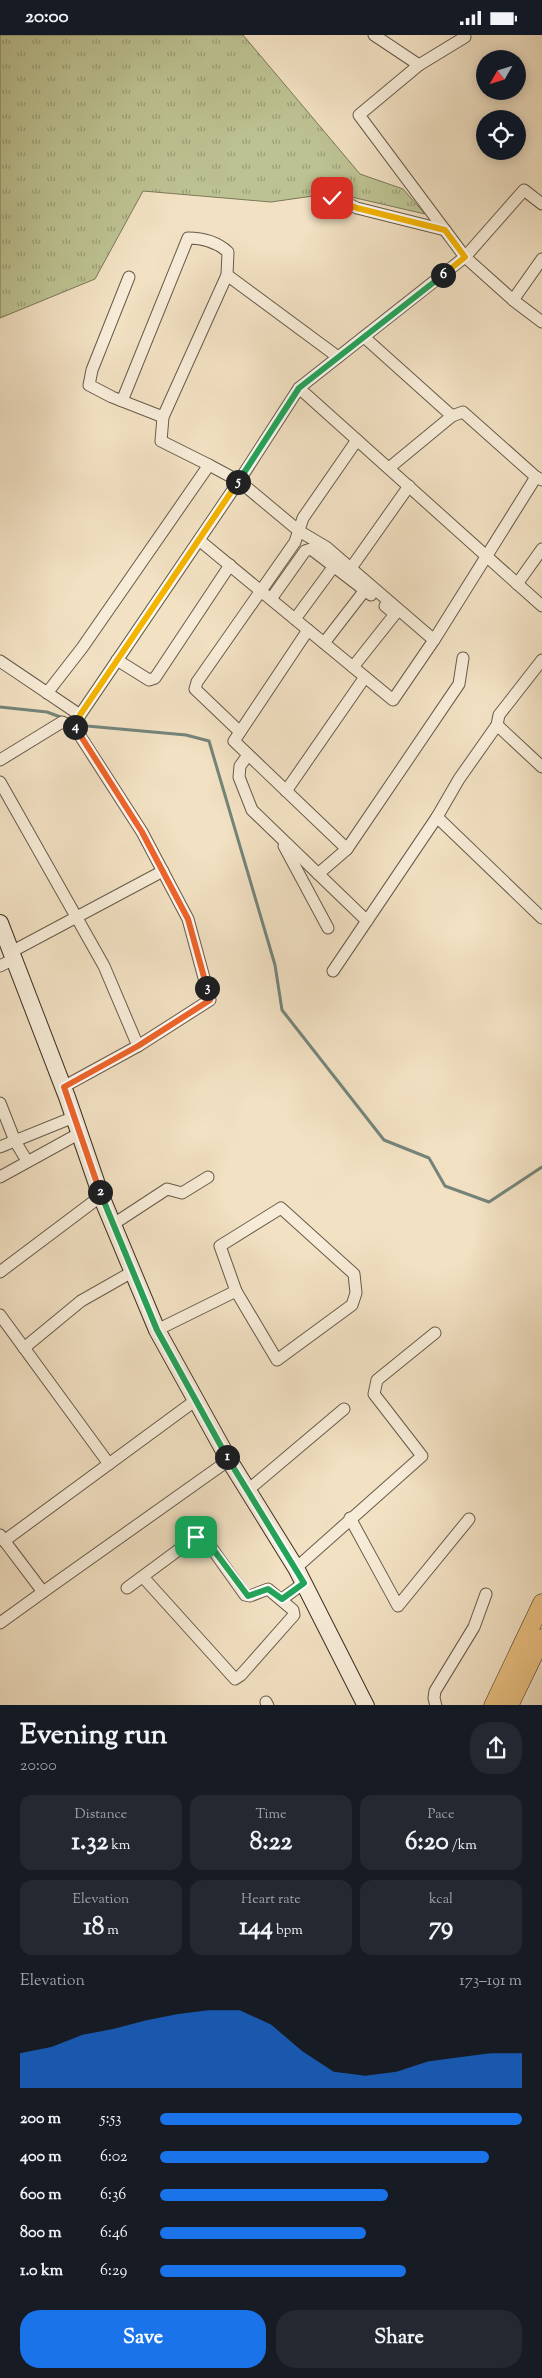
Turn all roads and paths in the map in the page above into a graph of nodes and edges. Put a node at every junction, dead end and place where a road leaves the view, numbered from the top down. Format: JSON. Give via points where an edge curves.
{"nodes":[{"id":1,"x":374,"y":35,"type":"edge"},
{"id":2,"x":465,"y":37,"type":"dead end"},
{"id":3,"x":419,"y":65,"type":"junction"},
{"id":4,"x":327,"y":200,"type":"dead end"},
{"id":5,"x":542,"y":204,"type":"edge"},
{"id":6,"x":445,"y":230,"type":"junction"},
{"id":7,"x":465,"y":257,"type":"junction"},
{"id":8,"x":542,"y":259,"type":"edge"},
{"id":9,"x":227,"y":275,"type":"junction"},
{"id":10,"x":129,"y":277,"type":"dead end"},
{"id":11,"x":513,"y":300,"type":"junction"},
{"id":12,"x":542,"y":322,"type":"edge"},
{"id":13,"x":364,"y":337,"type":"junction"},
{"id":14,"x":338,"y":357,"type":"junction"},
{"id":15,"x":299,"y":388,"type":"junction"},
{"id":16,"x":122,"y":401,"type":"junction"},
{"id":17,"x":452,"y":416,"type":"junction"},
{"id":18,"x":163,"y":417,"type":"junction"},
{"id":19,"x":357,"y":440,"type":"junction"},
{"id":20,"x":208,"y":465,"type":"junction"},
{"id":21,"x":389,"y":468,"type":"junction"},
{"id":22,"x":539,"y":478,"type":"edge"},
{"id":23,"x":239,"y":481,"type":"junction"},
{"id":24,"x":409,"y":486,"type":"junction"},
{"id":25,"x":299,"y":531,"type":"junction"},
{"id":26,"x":199,"y":540,"type":"junction"},
{"id":27,"x":542,"y":549,"type":"edge"},
{"id":28,"x":486,"y":556,"type":"junction"},
{"id":29,"x":230,"y":565,"type":"junction"},
{"id":30,"x":334,"y":565,"type":"junction"},
{"id":31,"x":351,"y":568,"type":"junction"},
{"id":32,"x":517,"y":583,"type":"junction"},
{"id":33,"x":365,"y":590,"type":"junction"},
{"id":34,"x":261,"y":591,"type":"junction"},
{"id":35,"x":271,"y":599,"type":"junction"},
{"id":36,"x":542,"y":606,"type":"edge"},
{"id":37,"x":295,"y":619,"type":"junction"},
{"id":38,"x":308,"y":630,"type":"junction"},
{"id":39,"x":434,"y":640,"type":"junction"},
{"id":40,"x":324,"y":643,"type":"junction"},
{"id":41,"x":463,"y":658,"type":"dead end"},
{"id":42,"x":542,"y":659,"type":"edge"},
{"id":43,"x":117,"y":660,"type":"junction"},
{"id":44,"x":0,"y":661,"type":"edge"},
{"id":45,"x":353,"y":667,"type":"junction"},
{"id":46,"x":365,"y":677,"type":"junction"},
{"id":47,"x":47,"y":693,"type":"junction"},
{"id":48,"x":80,"y":715,"type":"junction"},
{"id":49,"x":497,"y":725,"type":"junction"},
{"id":50,"x":75,"y":728,"type":"junction"},
{"id":51,"x":240,"y":732,"type":"junction"},
{"id":52,"x":248,"y":755,"type":"junction"},
{"id":53,"x":0,"y":760,"type":"edge"},
{"id":54,"x":542,"y":767,"type":"edge"},
{"id":55,"x":0,"y":782,"type":"edge"},
{"id":56,"x":286,"y":791,"type":"junction"},
{"id":57,"x":437,"y":817,"type":"junction"},
{"id":58,"x":279,"y":836,"type":"junction"},
{"id":59,"x":347,"y":849,"type":"junction"},
{"id":60,"x":163,"y":871,"type":"junction"},
{"id":61,"x":318,"y":873,"type":"junction"},
{"id":62,"x":77,"y":916,"type":"junction"},
{"id":63,"x":542,"y":917,"type":"edge"},
{"id":64,"x":367,"y":921,"type":"junction"},
{"id":65,"x":0,"y":923,"type":"edge"},
{"id":66,"x":328,"y":928,"type":"dead end"},
{"id":67,"x":8,"y":959,"type":"edge"},
{"id":68,"x":333,"y":971,"type":"dead end"},
{"id":69,"x":138,"y":1046,"type":"junction"},
{"id":70,"x":64,"y":1087,"type":"junction"},
{"id":71,"x":0,"y":1103,"type":"edge"},
{"id":72,"x":74,"y":1117,"type":"junction"},
{"id":73,"x":80,"y":1133,"type":"junction"},
{"id":74,"x":15,"y":1141,"type":"junction"},
{"id":75,"x":0,"y":1147,"type":"edge"},
{"id":76,"x":27,"y":1161,"type":"junction"},
{"id":77,"x":0,"y":1177,"type":"edge"},
{"id":78,"x":208,"y":1177,"type":"dead end"},
{"id":79,"x":101,"y":1195,"type":"junction"},
{"id":80,"x":112,"y":1225,"type":"junction"},
{"id":81,"x":0,"y":1272,"type":"edge"},
{"id":82,"x":132,"y":1272,"type":"junction"},
{"id":83,"x":236,"y":1291,"type":"junction"},
{"id":84,"x":0,"y":1315,"type":"edge"},
{"id":85,"x":157,"y":1330,"type":"junction"},
{"id":86,"x":435,"y":1333,"type":"dead end"},
{"id":87,"x":24,"y":1348,"type":"junction"},
{"id":88,"x":196,"y":1400,"type":"junction"},
{"id":89,"x":344,"y":1409,"type":"dead end"},
{"id":90,"x":228,"y":1460,"type":"junction"},
{"id":91,"x":109,"y":1464,"type":"junction"},
{"id":92,"x":248,"y":1490,"type":"junction"},
{"id":93,"x":350,"y":1518,"type":"junction"},
{"id":94,"x":469,"y":1519,"type":"dead end"},
{"id":95,"x":2,"y":1538,"type":"edge"},
{"id":96,"x":300,"y":1575,"type":"junction"},
{"id":97,"x":142,"y":1577,"type":"junction"},
{"id":98,"x":127,"y":1588,"type":"dead end"},
{"id":99,"x":43,"y":1592,"type":"junction"},
{"id":100,"x":486,"y":1594,"type":"dead end"},
{"id":101,"x":282,"y":1599,"type":"junction"},
{"id":102,"x":542,"y":1603,"type":"edge"},
{"id":103,"x":0,"y":1623,"type":"edge"},
{"id":104,"x":542,"y":1638,"type":"edge"},
{"id":105,"x":366,"y":1705,"type":"edge"},
{"id":106,"x":436,"y":1705,"type":"edge"},
{"id":107,"x":493,"y":1705,"type":"edge"},
{"id":108,"x":509,"y":1705,"type":"edge"}],
"edges":[{"from":1,"to":3,"type":"street"},
{"from":2,"to":3,"type":"street"},
{"from":3,"to":6,"type":"street","via":[[359,115]]},
{"from":4,"to":6,"type":"street","via":[[338,199],[357,208]]},
{"from":5,"to":7,"type":"street","via":[[524,191]]},
{"from":6,"to":7,"type":"street"},
{"from":7,"to":11,"type":"street"},
{"from":7,"to":13,"type":"street"},
{"from":8,"to":11,"type":"street"},
{"from":9,"to":14,"type":"street"},
{"from":9,"to":16,"type":"street","via":[[228,252],[200,238],[188,238]]},
{"from":9,"to":18,"type":"street"},
{"from":10,"to":16,"type":"street","via":[[89,385]]},
{"from":11,"to":12,"type":"street"},
{"from":13,"to":14,"type":"street"},
{"from":13,"to":17,"type":"street"},
{"from":14,"to":15,"type":"street"},
{"from":15,"to":19,"type":"street"},
{"from":15,"to":23,"type":"street"},
{"from":16,"to":18,"type":"street"},
{"from":17,"to":21,"type":"street"},
{"from":17,"to":22,"type":"street","via":[[463,413]]},
{"from":18,"to":20,"type":"street","via":[[161,441]]},
{"from":19,"to":21,"type":"street"},
{"from":19,"to":25,"type":"street","via":[[303,518]]},
{"from":20,"to":23,"type":"street"},
{"from":20,"to":47,"type":"street","via":[[82,648]]},
{"from":21,"to":24,"type":"street"},
{"from":22,"to":28,"type":"street"},
{"from":23,"to":25,"type":"street"},
{"from":23,"to":26,"type":"street"},
{"from":24,"to":28,"type":"street"},
{"from":24,"to":31,"type":"street"},
{"from":25,"to":31,"type":"street","via":[[326,547]]},
{"from":25,"to":34,"type":"street","via":[[295,542]]},
{"from":26,"to":29,"type":"street"},
{"from":26,"to":43,"type":"street"},
{"from":27,"to":32,"type":"street"},
{"from":28,"to":32,"type":"street"},
{"from":28,"to":39,"type":"street"},
{"from":29,"to":34,"type":"street"},
{"from":29,"to":43,"type":"street","via":[[154,678],[143,678]]},
{"from":30,"to":33,"type":"street"},
{"from":30,"to":35,"type":"street","via":[[311,549],[306,551]]},
{"from":30,"to":37,"type":"street"},
{"from":31,"to":39,"type":"street"},
{"from":32,"to":36,"type":"street"},
{"from":33,"to":40,"type":"street"},
{"from":33,"to":45,"type":"street","via":[[395,614]]},
{"from":34,"to":35,"type":"street"},
{"from":34,"to":51,"type":"street","via":[[195,689]]},
{"from":35,"to":37,"type":"street"},
{"from":37,"to":38,"type":"street"},
{"from":38,"to":40,"type":"street"},
{"from":38,"to":51,"type":"street"},
{"from":39,"to":46,"type":"street","via":[[393,700]]},
{"from":40,"to":45,"type":"street"},
{"from":41,"to":59,"type":"street","via":[[459,684]]},
{"from":42,"to":49,"type":"street","via":[[499,715]]},
{"from":43,"to":48,"type":"street"},
{"from":44,"to":47,"type":"street"},
{"from":45,"to":46,"type":"street"},
{"from":46,"to":56,"type":"street"},
{"from":47,"to":48,"type":"street"},
{"from":48,"to":50,"type":"street"},
{"from":49,"to":54,"type":"street"},
{"from":49,"to":57,"type":"street"},
{"from":50,"to":53,"type":"street","via":[[62,722]]},
{"from":50,"to":60,"type":"street","via":[[142,832]]},
{"from":51,"to":52,"type":"street","via":[[234,741]]},
{"from":52,"to":56,"type":"street"},
{"from":52,"to":58,"type":"street","via":[[240,766],[243,790],[252,810]]},
{"from":55,"to":62,"type":"street"},
{"from":56,"to":59,"type":"street"},
{"from":57,"to":63,"type":"street"},
{"from":57,"to":64,"type":"street"},
{"from":58,"to":61,"type":"street"},
{"from":58,"to":66,"type":"street"},
{"from":59,"to":61,"type":"street"},
{"from":60,"to":62,"type":"street"},
{"from":60,"to":69,"type":"street","via":[[188,919],[210,1000]]},
{"from":61,"to":64,"type":"street"},
{"from":62,"to":67,"type":"street"},
{"from":62,"to":69,"type":"street","via":[[104,966]]},
{"from":64,"to":68,"type":"street"},
{"from":65,"to":67,"type":"main road"},
{"from":67,"to":70,"type":"main road"},
{"from":69,"to":70,"type":"street"},
{"from":70,"to":72,"type":"main road"},
{"from":71,"to":74,"type":"street"},
{"from":72,"to":73,"type":"main road"},
{"from":72,"to":74,"type":"street"},
{"from":73,"to":76,"type":"street"},
{"from":73,"to":79,"type":"main road"},
{"from":74,"to":75,"type":"street"},
{"from":74,"to":76,"type":"street"},
{"from":76,"to":77,"type":"street"},
{"from":78,"to":80,"type":"street","via":[[182,1193],[168,1189]]},
{"from":79,"to":80,"type":"main road"},
{"from":79,"to":81,"type":"street"},
{"from":80,"to":82,"type":"main road"},
{"from":82,"to":85,"type":"main road"},
{"from":82,"to":87,"type":"street","via":[[81,1301]]},
{"from":83,"to":83,"type":"street","via":[[277,1360],[352,1305],[356,1293],[354,1275],[281,1208],[220,1246]]},
{"from":83,"to":85,"type":"street"},
{"from":84,"to":87,"type":"street"},
{"from":85,"to":88,"type":"main road"},
{"from":86,"to":93,"type":"street","via":[[377,1380],[374,1394],[422,1457]]},
{"from":87,"to":91,"type":"street"},
{"from":88,"to":90,"type":"main road"},
{"from":88,"to":91,"type":"street"},
{"from":89,"to":92,"type":"street"},
{"from":90,"to":92,"type":"main road"},
{"from":90,"to":99,"type":"street"},
{"from":91,"to":95,"type":"street"},
{"from":92,"to":96,"type":"main road"},
{"from":93,"to":94,"type":"street","via":[[398,1605]]},
{"from":93,"to":96,"type":"street"},
{"from":95,"to":99,"type":"street"},
{"from":96,"to":101,"type":"street"},
{"from":96,"to":105,"type":"main road"},
{"from":97,"to":98,"type":"street"},
{"from":97,"to":101,"type":"street","via":[[200,1536],[246,1595],[268,1589]]},
{"from":97,"to":101,"type":"street","via":[[235,1679],[293,1618],[293,1609]]},
{"from":99,"to":103,"type":"street"},
{"from":100,"to":106,"type":"street","via":[[474,1627],[435,1691]]},
{"from":102,"to":107,"type":"main road"},
{"from":104,"to":108,"type":"main road"}]}
